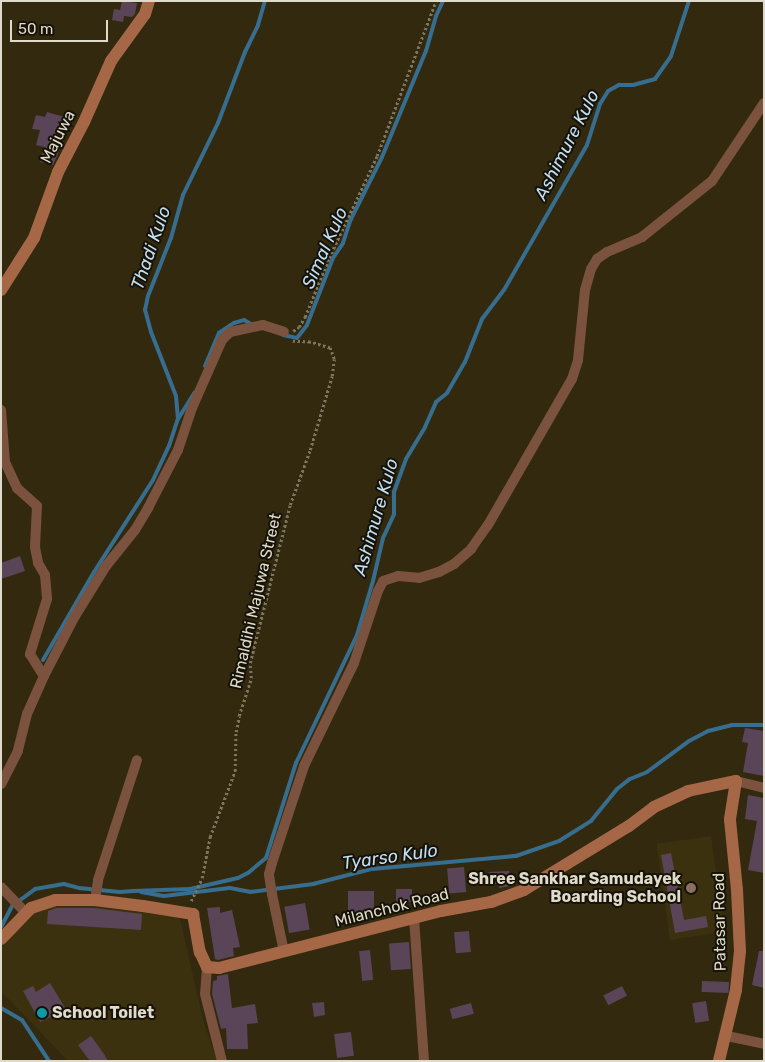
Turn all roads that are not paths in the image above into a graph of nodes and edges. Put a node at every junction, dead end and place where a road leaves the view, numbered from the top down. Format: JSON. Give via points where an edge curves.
{"nodes":[{"id":1,"x":149,"y":1,"type":"edge"},
{"id":2,"x":764,"y":103,"type":"edge"},
{"id":3,"x":1,"y":290,"type":"edge"},
{"id":4,"x":285,"y":336,"type":"road end"},
{"id":5,"x":1,"y":410,"type":"edge"},
{"id":6,"x":43,"y":674,"type":"junction"},
{"id":7,"x":137,"y":760,"type":"dead end"},
{"id":8,"x":736,"y":781,"type":"junction"},
{"id":9,"x":1,"y":784,"type":"edge"},
{"id":10,"x":764,"y":788,"type":"edge"},
{"id":11,"x":5,"y":890,"type":"edge"},
{"id":12,"x":95,"y":900,"type":"junction"},
{"id":13,"x":23,"y":909,"type":"junction"},
{"id":14,"x":414,"y":918,"type":"junction"},
{"id":15,"x":1,"y":939,"type":"edge"},
{"id":16,"x":284,"y":952,"type":"junction"},
{"id":17,"x":207,"y":967,"type":"junction"},
{"id":18,"x":727,"y":1036,"type":"junction"},
{"id":19,"x":764,"y":1044,"type":"edge"},
{"id":20,"x":222,"y":1061,"type":"edge"},
{"id":21,"x":424,"y":1061,"type":"edge"},
{"id":22,"x":719,"y":1061,"type":"edge"}],
"edges":[{"from":1,"to":3,"type":"street","name":"Majuwa","via":[[145,14],[111,61],[58,172],[34,238]]},
{"from":2,"to":16,"type":"street","via":[[712,181],[642,237],[597,259],[585,290],[578,360],[572,379],[471,549],[439,572],[419,578],[398,576],[383,581],[354,663],[304,766],[269,874]]},
{"from":4,"to":6,"type":"street","via":[[264,325],[230,332],[222,340],[192,408],[178,450],[148,508],[106,566]]},
{"from":5,"to":6,"type":"street","via":[[5,462],[17,488],[37,506],[35,547],[38,563],[45,575],[47,599],[30,654]]},
{"from":6,"to":9,"type":"street","via":[[27,714],[18,752]]},
{"from":7,"to":12,"type":"street","via":[[98,880]]},
{"from":8,"to":10,"type":"street"},
{"from":8,"to":14,"type":"street","name":"Milanchok Road","via":[[688,792],[654,807],[629,826],[524,890],[491,902]]},
{"from":8,"to":18,"type":"street","name":"Patasar Road","via":[[730,820],[740,952]]},
{"from":11,"to":13,"type":"street"},
{"from":12,"to":13,"type":"street","via":[[55,900]]},
{"from":12,"to":17,"type":"street","via":[[193,914],[200,952]]},
{"from":13,"to":15,"type":"street"},
{"from":14,"to":16,"type":"street","name":"Milanchok Road"},
{"from":14,"to":21,"type":"street"},
{"from":16,"to":17,"type":"street","name":"Milanchok Road","via":[[219,968]]},
{"from":17,"to":20,"type":"street","via":[[205,994]]},
{"from":18,"to":19,"type":"street"},
{"from":18,"to":22,"type":"street","name":"Patasar Road"}]}
